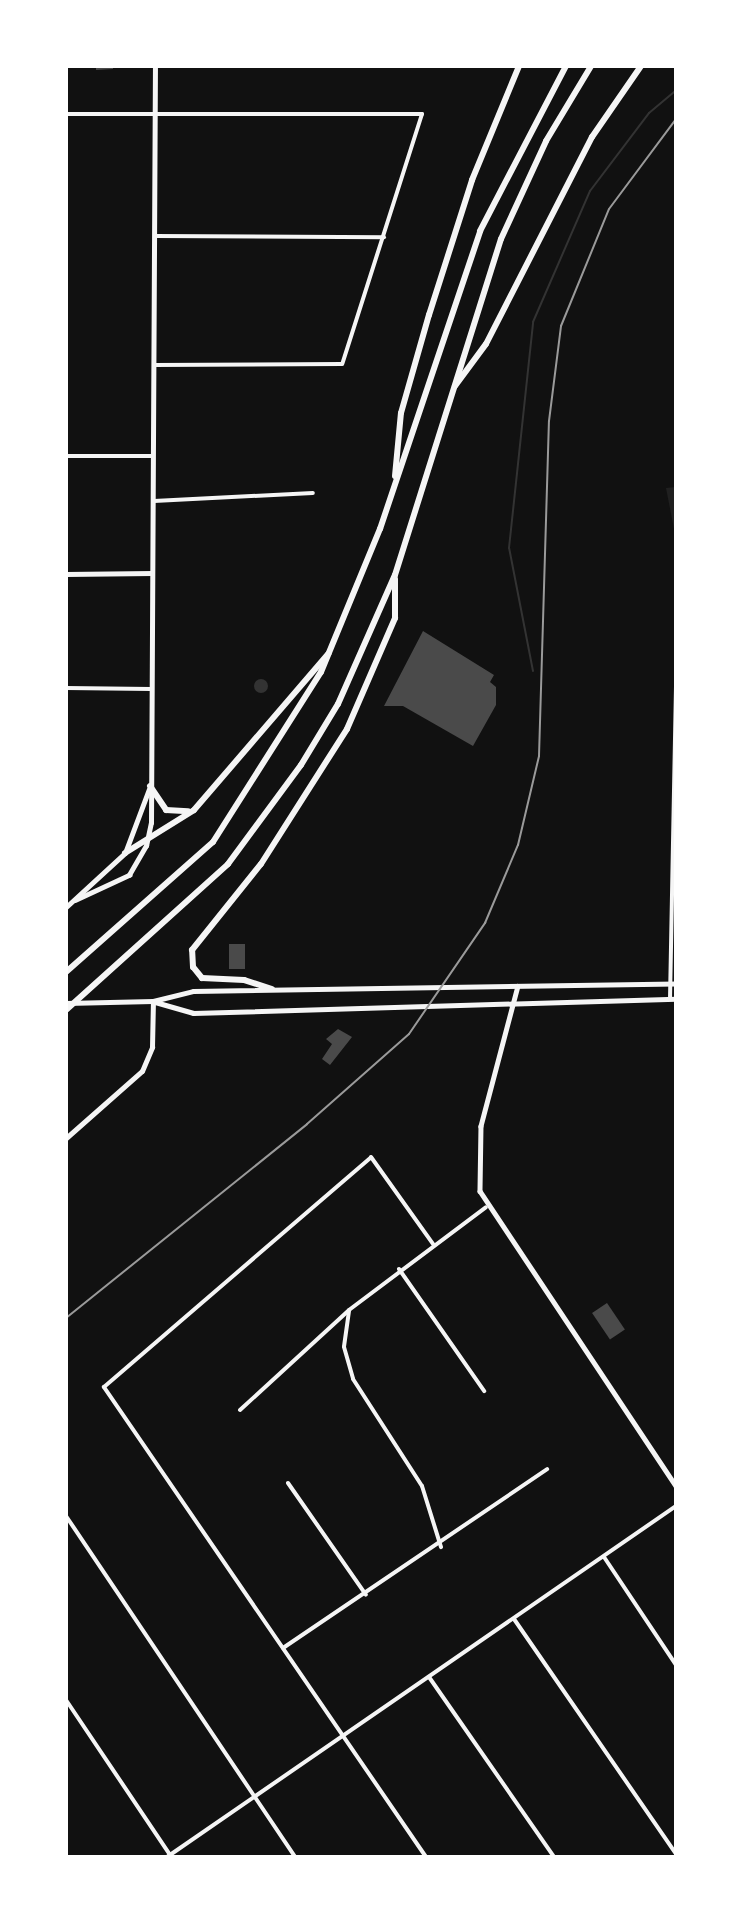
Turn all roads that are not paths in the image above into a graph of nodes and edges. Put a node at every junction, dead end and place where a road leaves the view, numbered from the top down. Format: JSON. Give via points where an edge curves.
{"nodes":[{"id":1,"x":155,"y":66,"type":"edge"},
{"id":2,"x":519,"y":66,"type":"edge"},
{"id":3,"x":566,"y":66,"type":"edge"},
{"id":4,"x":591,"y":66,"type":"edge"},
{"id":5,"x":641,"y":66,"type":"edge"},
{"id":6,"x":155,"y":113,"type":"junction"},
{"id":7,"x":66,"y":114,"type":"edge"},
{"id":8,"x":155,"y":236,"type":"junction"},
{"id":9,"x":384,"y":237,"type":"junction"},
{"id":10,"x":154,"y":365,"type":"junction"},
{"id":11,"x":451,"y":391,"type":"junction"},
{"id":12,"x":66,"y":456,"type":"edge"},
{"id":13,"x":153,"y":456,"type":"junction"},
{"id":14,"x":394,"y":489,"type":"junction"},
{"id":15,"x":313,"y":493,"type":"dead end"},
{"id":16,"x":154,"y":501,"type":"junction"},
{"id":17,"x":153,"y":573,"type":"junction"},
{"id":18,"x":66,"y":574,"type":"edge"},
{"id":19,"x":395,"y":575,"type":"junction"},
{"id":20,"x":333,"y":649,"type":"junction"},
{"id":21,"x":675,"y":682,"type":"edge"},
{"id":22,"x":66,"y":688,"type":"edge"},
{"id":23,"x":151,"y":689,"type":"junction"},
{"id":24,"x":150,"y":786,"type":"junction"},
{"id":25,"x":194,"y":810,"type":"junction"},
{"id":26,"x":148,"y":837,"type":"junction"},
{"id":27,"x":125,"y":853,"type":"junction"},
{"id":28,"x":75,"y":900,"type":"junction"},
{"id":29,"x":66,"y":907,"type":"edge"},
{"id":30,"x":66,"y":972,"type":"edge"},
{"id":31,"x":673,"y":983,"type":"edge"},
{"id":32,"x":518,"y":986,"type":"junction"},
{"id":33,"x":272,"y":989,"type":"junction"},
{"id":34,"x":673,"y":999,"type":"edge"},
{"id":35,"x":153,"y":1001,"type":"junction"},
{"id":36,"x":66,"y":1003,"type":"edge"},
{"id":37,"x":513,"y":1005,"type":"junction"},
{"id":38,"x":66,"y":1010,"type":"edge"},
{"id":39,"x":66,"y":1138,"type":"edge"},
{"id":40,"x":486,"y":1207,"type":"junction"},
{"id":41,"x":433,"y":1244,"type":"junction"},
{"id":42,"x":399,"y":1269,"type":"junction"},
{"id":43,"x":349,"y":1310,"type":"junction"},
{"id":44,"x":484,"y":1391,"type":"dead end"},
{"id":45,"x":240,"y":1410,"type":"dead end"},
{"id":46,"x":547,"y":1469,"type":"dead end"},
{"id":47,"x":288,"y":1483,"type":"dead end"},
{"id":48,"x":676,"y":1486,"type":"edge"},
{"id":49,"x":676,"y":1506,"type":"edge"},
{"id":50,"x":66,"y":1516,"type":"edge"},
{"id":51,"x":441,"y":1546,"type":"junction"},
{"id":52,"x":604,"y":1557,"type":"junction"},
{"id":53,"x":366,"y":1594,"type":"junction"},
{"id":54,"x":514,"y":1619,"type":"junction"},
{"id":55,"x":283,"y":1648,"type":"junction"},
{"id":56,"x":676,"y":1665,"type":"edge"},
{"id":57,"x":429,"y":1677,"type":"junction"},
{"id":58,"x":66,"y":1700,"type":"edge"},
{"id":59,"x":344,"y":1736,"type":"junction"},
{"id":60,"x":254,"y":1798,"type":"junction"},
{"id":61,"x":676,"y":1854,"type":"edge"},
{"id":62,"x":170,"y":1856,"type":"edge"},
{"id":63,"x":295,"y":1857,"type":"edge"},
{"id":64,"x":426,"y":1857,"type":"edge"},
{"id":65,"x":554,"y":1857,"type":"edge"}],
"edges":[{"from":1,"to":6,"type":"main road"},
{"from":2,"to":14,"type":"highway","via":[[476,170],[429,315],[401,413]]},
{"from":3,"to":14,"type":"highway","via":[[480,231]]},
{"from":4,"to":11,"type":"highway","via":[[546,141],[501,239]]},
{"from":5,"to":11,"type":"highway","via":[[592,136],[486,344]]},
{"from":6,"to":7,"type":"street"},
{"from":6,"to":8,"type":"main road"},
{"from":6,"to":9,"type":"street","via":[[422,114]]},
{"from":8,"to":9,"type":"street"},
{"from":8,"to":10,"type":"main road"},
{"from":9,"to":10,"type":"street","via":[[342,364]]},
{"from":10,"to":13,"type":"main road"},
{"from":11,"to":19,"type":"highway"},
{"from":12,"to":13,"type":"street"},
{"from":13,"to":16,"type":"main road"},
{"from":14,"to":20,"type":"highway"},
{"from":15,"to":16,"type":"street"},
{"from":16,"to":17,"type":"main road"},
{"from":17,"to":18,"type":"main road"},
{"from":17,"to":23,"type":"main road"},
{"from":19,"to":33,"type":"highway","via":[[395,618],[347,729],[261,864],[192,950],[193,967],[202,978],[244,980]]},
{"from":19,"to":38,"type":"highway","via":[[343,694],[302,765],[228,864]]},
{"from":20,"to":25,"type":"highway"},
{"from":20,"to":30,"type":"highway","via":[[213,842]]},
{"from":21,"to":31,"type":"street"},
{"from":22,"to":23,"type":"street"},
{"from":23,"to":24,"type":"main road"},
{"from":24,"to":25,"type":"highway","via":[[166,810]]},
{"from":24,"to":26,"type":"main road"},
{"from":24,"to":27,"type":"main road"},
{"from":25,"to":26,"type":"highway"},
{"from":26,"to":27,"type":"highway"},
{"from":26,"to":28,"type":"main road","via":[[129,874]]},
{"from":27,"to":28,"type":"main road"},
{"from":28,"to":29,"type":"main road"},
{"from":31,"to":32,"type":"main road"},
{"from":31,"to":34,"type":"street"},
{"from":32,"to":33,"type":"main road"},
{"from":32,"to":37,"type":"main road"},
{"from":33,"to":35,"type":"main road","via":[[193,991]]},
{"from":34,"to":37,"type":"main road"},
{"from":35,"to":36,"type":"main road"},
{"from":35,"to":37,"type":"main road","via":[[193,1013]]},
{"from":35,"to":39,"type":"main road","via":[[153,1047],[142,1071]]},
{"from":37,"to":40,"type":"main road","via":[[481,1126],[478,1173]]},
{"from":40,"to":41,"type":"street"},
{"from":40,"to":48,"type":"main road"},
{"from":41,"to":42,"type":"street"},
{"from":41,"to":55,"type":"street","via":[[370,1157],[104,1387]]},
{"from":42,"to":43,"type":"street"},
{"from":42,"to":44,"type":"street"},
{"from":43,"to":45,"type":"street"},
{"from":43,"to":51,"type":"street","via":[[345,1347],[353,1379],[422,1486]]},
{"from":46,"to":51,"type":"street"},
{"from":47,"to":53,"type":"street"},
{"from":49,"to":52,"type":"street"},
{"from":50,"to":60,"type":"street"},
{"from":51,"to":53,"type":"street"},
{"from":52,"to":54,"type":"street"},
{"from":52,"to":56,"type":"street"},
{"from":53,"to":55,"type":"street"},
{"from":54,"to":57,"type":"street"},
{"from":54,"to":61,"type":"street"},
{"from":55,"to":59,"type":"street"},
{"from":57,"to":59,"type":"street"},
{"from":57,"to":65,"type":"street"},
{"from":58,"to":62,"type":"street"},
{"from":59,"to":60,"type":"street"},
{"from":59,"to":64,"type":"street"},
{"from":60,"to":62,"type":"street"},
{"from":60,"to":63,"type":"street"}]}
